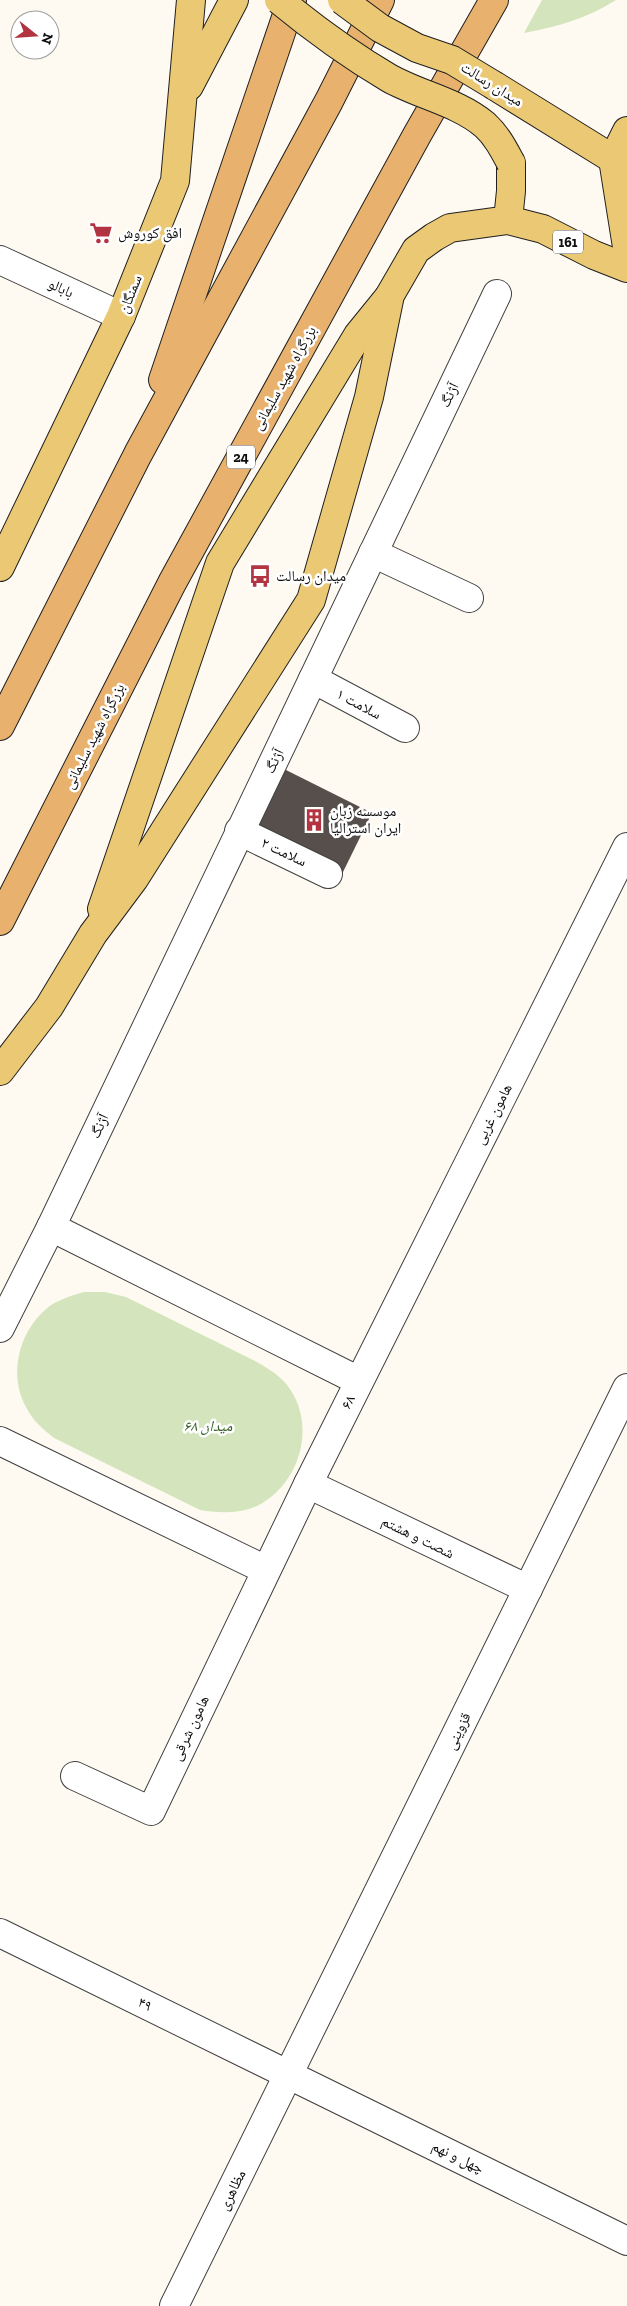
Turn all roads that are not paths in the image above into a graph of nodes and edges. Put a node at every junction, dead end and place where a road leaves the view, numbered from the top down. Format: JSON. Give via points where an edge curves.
{"nodes":[{"id":1,"x":191,"y":0,"type":"edge"},
{"id":2,"x":234,"y":0,"type":"edge"},
{"id":3,"x":279,"y":0,"type":"edge"},
{"id":4,"x":292,"y":0,"type":"edge"},
{"id":5,"x":342,"y":0,"type":"edge"},
{"id":6,"x":380,"y":0,"type":"edge"},
{"id":7,"x":494,"y":0,"type":"edge"},
{"id":8,"x":184,"y":97,"type":"junction"},
{"id":9,"x":627,"y":131,"type":"edge"},
{"id":10,"x":613,"y":159,"type":"junction"},
{"id":11,"x":508,"y":220,"type":"junction"},
{"id":12,"x":627,"y":247,"type":"edge"},
{"id":13,"x":0,"y":260,"type":"edge"},
{"id":14,"x":627,"y":268,"type":"edge"},
{"id":15,"x":497,"y":294,"type":"dead end"},
{"id":16,"x":390,"y":295,"type":"junction"},
{"id":17,"x":121,"y":316,"type":"junction"},
{"id":18,"x":138,"y":454,"type":"junction"},
{"id":19,"x":373,"y":553,"type":"junction"},
{"id":20,"x":0,"y":567,"type":"edge"},
{"id":21,"x":469,"y":598,"type":"dead end"},
{"id":22,"x":313,"y":679,"type":"junction"},
{"id":23,"x":0,"y":726,"type":"edge"},
{"id":24,"x":405,"y":728,"type":"dead end"},
{"id":25,"x":239,"y":831,"type":"junction"},
{"id":26,"x":627,"y":847,"type":"edge"},
{"id":27,"x":328,"y":874,"type":"dead end"},
{"id":28,"x":0,"y":921,"type":"edge"},
{"id":29,"x":93,"y":934,"type":"junction"},
{"id":30,"x":0,"y":1071,"type":"edge"},
{"id":31,"x":51,"y":1227,"type":"junction"},
{"id":32,"x":0,"y":1328,"type":"edge"},
{"id":33,"x":359,"y":1381,"type":"junction"},
{"id":34,"x":627,"y":1388,"type":"edge"},
{"id":35,"x":0,"y":1440,"type":"edge"},
{"id":36,"x":308,"y":1484,"type":"junction"},
{"id":37,"x":266,"y":1570,"type":"junction"},
{"id":38,"x":528,"y":1589,"type":"junction"},
{"id":39,"x":75,"y":1776,"type":"dead end"},
{"id":40,"x":0,"y":1933,"type":"edge"},
{"id":41,"x":290,"y":2074,"type":"junction"},
{"id":42,"x":627,"y":2241,"type":"edge"},
{"id":43,"x":174,"y":2306,"type":"edge"}],
"edges":[{"from":1,"to":8,"type":"main road","name":"سمنگان"},
{"from":2,"to":8,"type":"main road"},
{"from":3,"to":11,"type":"main road","bridge":true,"via":[[389,78],[484,125],[500,143],[510,163]]},
{"from":4,"to":18,"type":"highway"},
{"from":5,"to":10,"type":"main road","name":"میدان رسالت","bridge":true,"via":[[380,28],[417,48],[452,60]]},
{"from":6,"to":18,"type":"highway","via":[[329,101]]},
{"from":7,"to":28,"type":"highway","name":"بزرگراه شهید سلیمانی","number":"24","via":[[172,583]]},
{"from":8,"to":17,"type":"main road","name":"سمنگان","via":[[175,181]]},
{"from":9,"to":10,"type":"main road"},
{"from":10,"to":12,"type":"main road"},
{"from":11,"to":14,"type":"main road","number":"161","via":[[543,229]]},
{"from":11,"to":16,"type":"main road","via":[[450,228],[434,237],[416,250]]},
{"from":13,"to":17,"type":"street","name":"بابالو"},
{"from":15,"to":19,"type":"street","name":"آژنگ"},
{"from":16,"to":29,"type":"main road","via":[[358,335],[220,563]]},
{"from":16,"to":29,"type":"main road","via":[[369,397],[312,600],[134,879]]},
{"from":17,"to":20,"type":"main road","name":"سمنگان"},
{"from":18,"to":23,"type":"highway"},
{"from":19,"to":21,"type":"street"},
{"from":19,"to":22,"type":"street","name":"آژنگ"},
{"from":22,"to":24,"type":"street","name":"سلامت ۱"},
{"from":22,"to":25,"type":"street","name":"آژنگ"},
{"from":25,"to":27,"type":"street","name":"سلامت ۲"},
{"from":25,"to":31,"type":"street","name":"آژنگ"},
{"from":26,"to":33,"type":"street","name":"هامون غربی"},
{"from":29,"to":30,"type":"main road","via":[[49,1007]]},
{"from":31,"to":32,"type":"street"},
{"from":31,"to":33,"type":"street","name":"۶۸"},
{"from":33,"to":36,"type":"street","name":"۶۸"},
{"from":34,"to":38,"type":"street","name":"قزوینی"},
{"from":35,"to":37,"type":"street"},
{"from":36,"to":37,"type":"street","name":"۶۸"},
{"from":36,"to":38,"type":"street","name":"شصت و هشتم"},
{"from":37,"to":39,"type":"street","name":"هامون شرقی","via":[[151,1810]]},
{"from":38,"to":41,"type":"street","name":"قزوینی"},
{"from":40,"to":41,"type":"street","name":"۴۹"},
{"from":41,"to":42,"type":"street","name":"چهل و نهم"},
{"from":41,"to":43,"type":"street","name":"مظاهری"}]}
